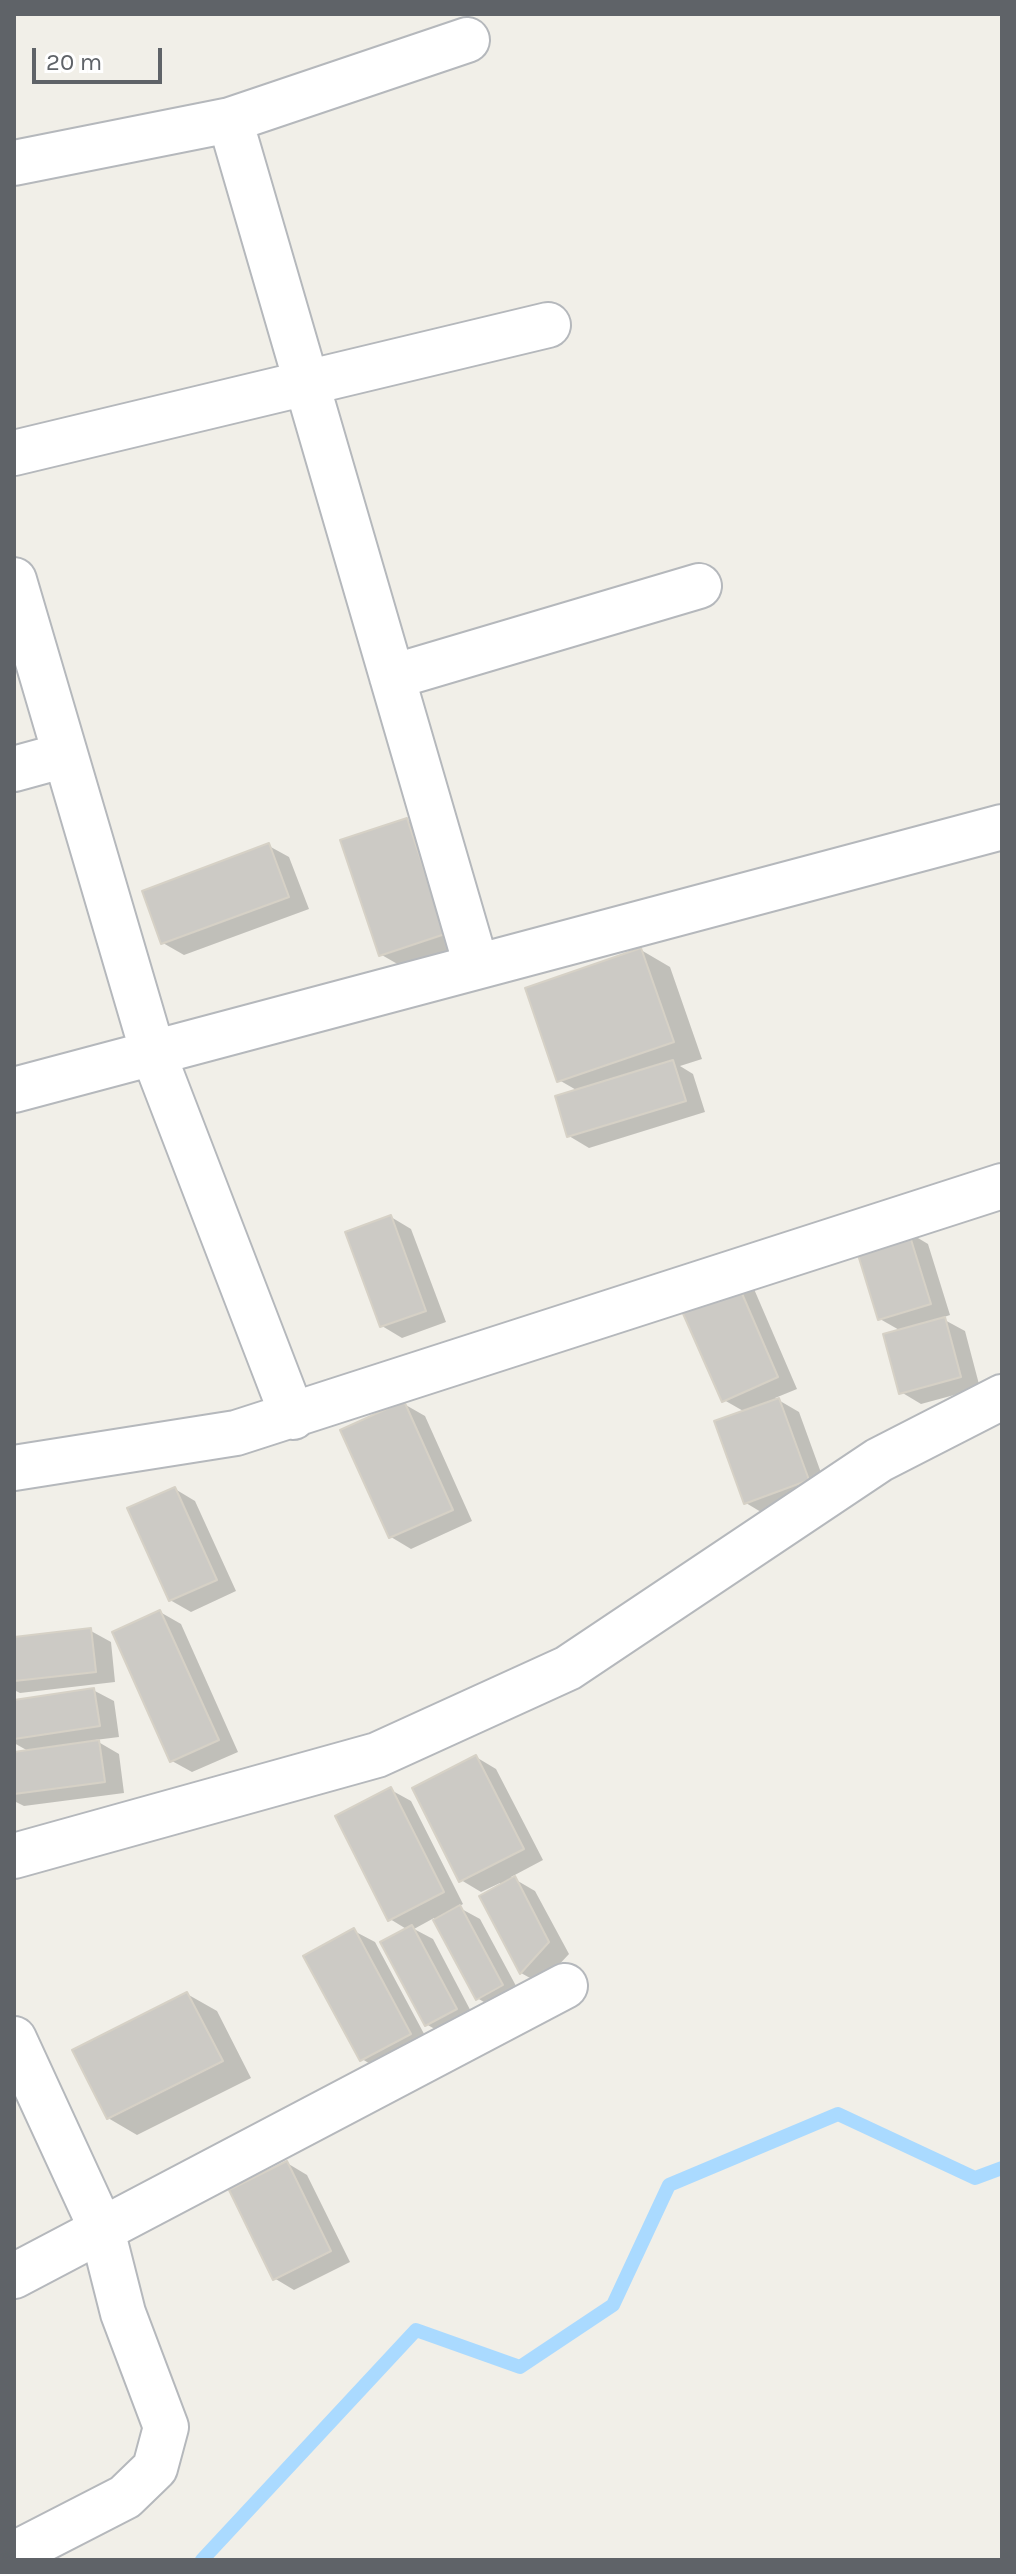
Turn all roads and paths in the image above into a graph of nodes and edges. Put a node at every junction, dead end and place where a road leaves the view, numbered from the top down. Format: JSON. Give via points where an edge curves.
{"nodes":[{"id":1,"x":467,"y":40,"type":"dead end"},
{"id":2,"x":230,"y":120,"type":"junction"},
{"id":3,"x":14,"y":163,"type":"edge"},
{"id":4,"x":548,"y":325,"type":"dead end"},
{"id":5,"x":307,"y":383,"type":"junction"},
{"id":6,"x":14,"y":453,"type":"edge"},
{"id":7,"x":14,"y":580,"type":"edge"},
{"id":8,"x":699,"y":586,"type":"dead end"},
{"id":9,"x":392,"y":677,"type":"junction"},
{"id":10,"x":65,"y":755,"type":"junction"},
{"id":11,"x":14,"y":769,"type":"edge"},
{"id":12,"x":1002,"y":827,"type":"edge"},
{"id":13,"x":476,"y":965,"type":"junction"},
{"id":14,"x":153,"y":1053,"type":"junction"},
{"id":15,"x":14,"y":1090,"type":"edge"},
{"id":16,"x":1002,"y":1186,"type":"edge"},
{"id":17,"x":1002,"y":1397,"type":"edge"},
{"id":18,"x":293,"y":1417,"type":"junction"},
{"id":19,"x":14,"y":1468,"type":"edge"},
{"id":20,"x":14,"y":1856,"type":"edge"},
{"id":21,"x":565,"y":1986,"type":"dead end"},
{"id":22,"x":14,"y":2039,"type":"edge"},
{"id":23,"x":102,"y":2230,"type":"junction"},
{"id":24,"x":14,"y":2276,"type":"edge"},
{"id":25,"x":14,"y":2554,"type":"edge"}],
"edges":[{"from":1,"to":2,"type":"street"},
{"from":2,"to":3,"type":"street"},
{"from":2,"to":5,"type":"street"},
{"from":4,"to":5,"type":"street"},
{"from":5,"to":6,"type":"street"},
{"from":5,"to":9,"type":"street"},
{"from":7,"to":10,"type":"street"},
{"from":8,"to":9,"type":"street"},
{"from":9,"to":13,"type":"street"},
{"from":10,"to":11,"type":"street"},
{"from":10,"to":14,"type":"street"},
{"from":12,"to":13,"type":"street"},
{"from":13,"to":14,"type":"street"},
{"from":14,"to":15,"type":"street"},
{"from":14,"to":18,"type":"street"},
{"from":16,"to":18,"type":"street"},
{"from":17,"to":20,"type":"street","via":[[879,1460],[568,1668],[377,1755]]},
{"from":18,"to":19,"type":"street","via":[[236,1433]]},
{"from":21,"to":23,"type":"street"},
{"from":22,"to":23,"type":"street"},
{"from":23,"to":24,"type":"street"},
{"from":23,"to":25,"type":"street","via":[[123,2313],[166,2427],[155,2468],[125,2497]]}]}
